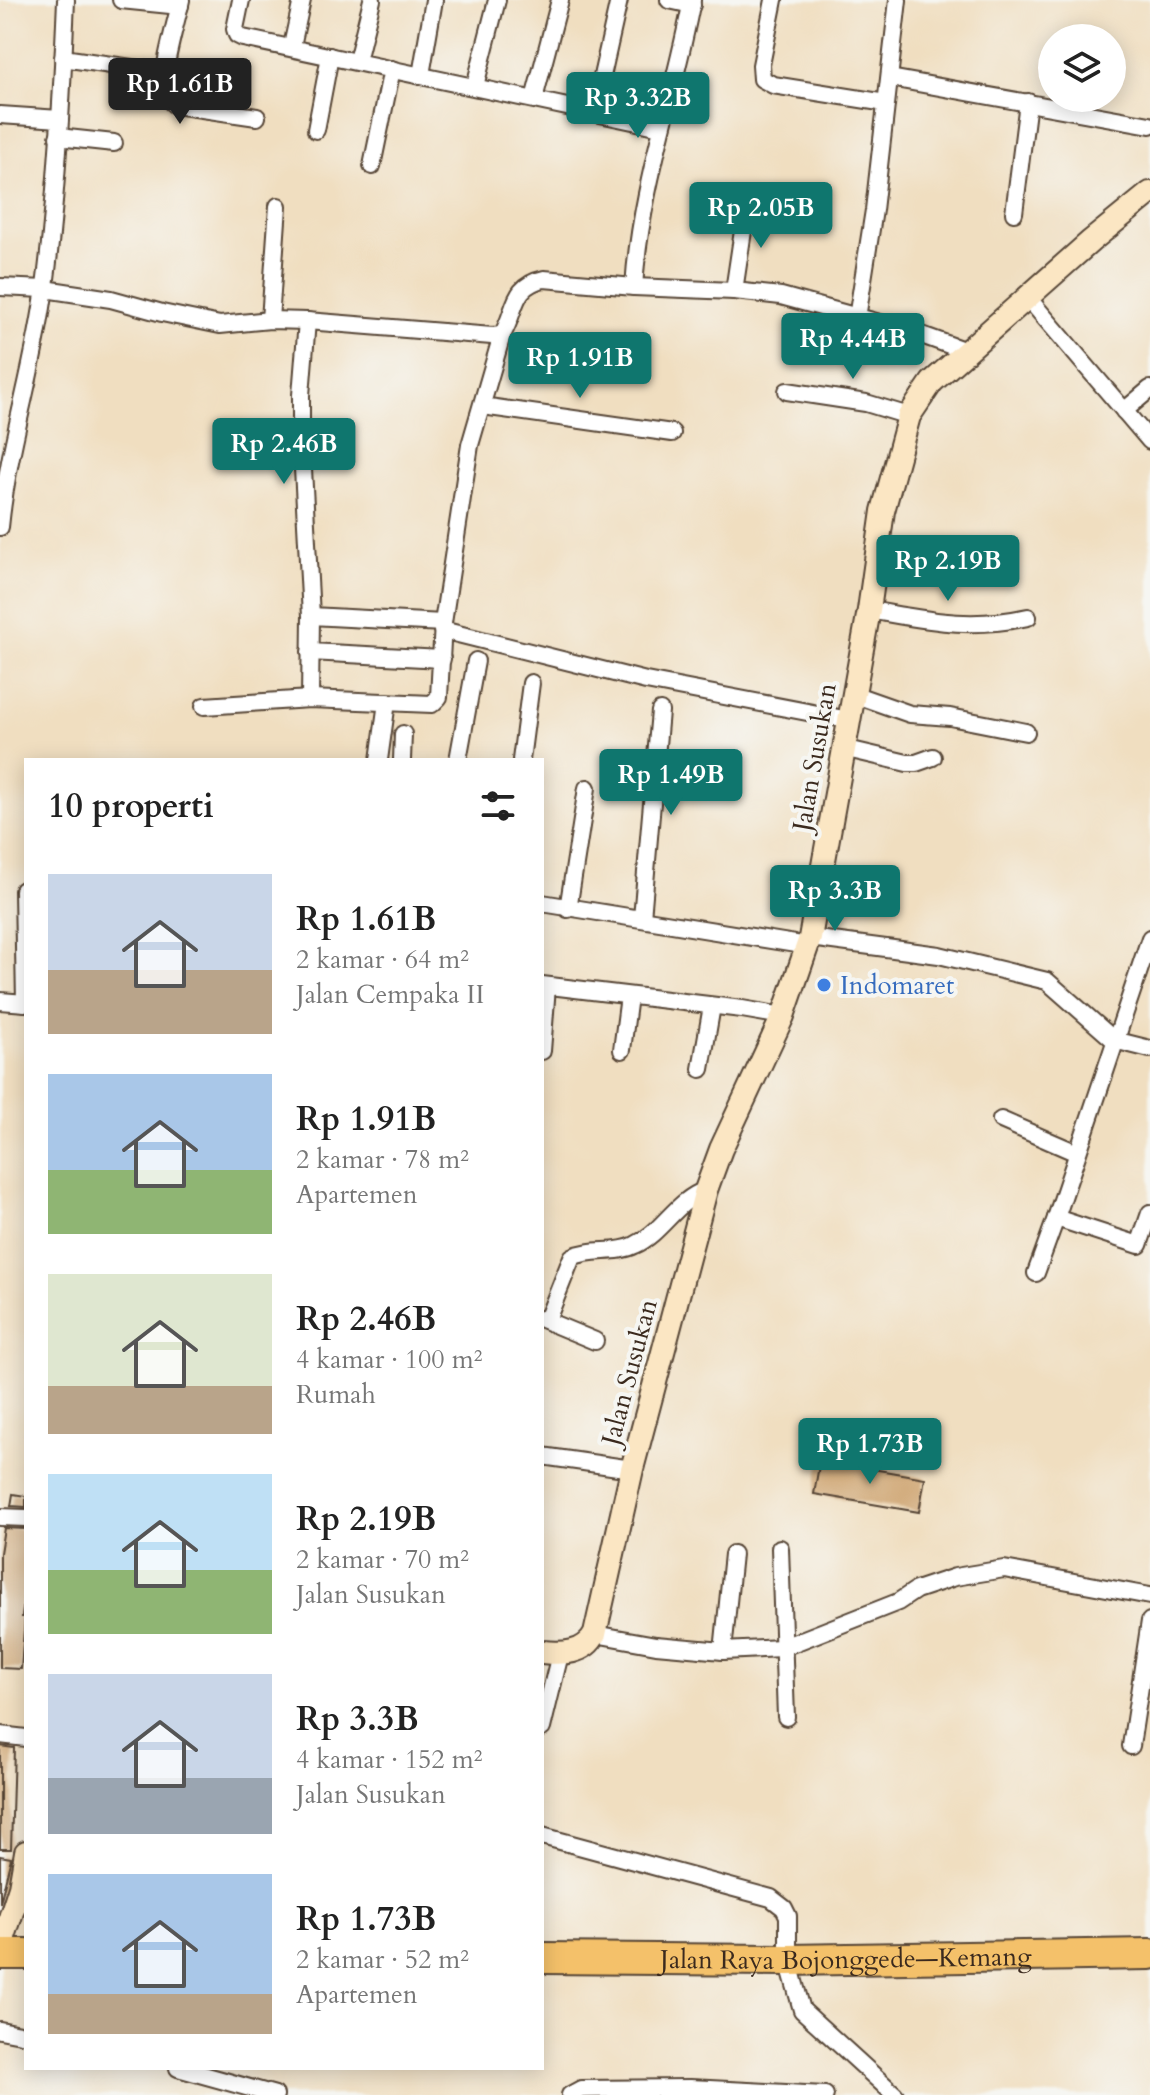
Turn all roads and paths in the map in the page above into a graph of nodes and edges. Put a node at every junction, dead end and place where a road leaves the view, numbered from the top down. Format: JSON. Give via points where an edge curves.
{"nodes":[{"id":1,"x":66,"y":0,"type":"edge"},
{"id":2,"x":121,"y":0,"type":"edge"},
{"id":3,"x":241,"y":0,"type":"edge"},
{"id":4,"x":302,"y":0,"type":"edge"},
{"id":5,"x":372,"y":0,"type":"edge"},
{"id":6,"x":434,"y":0,"type":"edge"},
{"id":7,"x":497,"y":0,"type":"edge"},
{"id":8,"x":560,"y":0,"type":"edge"},
{"id":9,"x":619,"y":0,"type":"edge"},
{"id":10,"x":669,"y":0,"type":"edge"},
{"id":11,"x":774,"y":0,"type":"edge"},
{"id":12,"x":898,"y":0,"type":"edge"},
{"id":13,"x":692,"y":2,"type":"edge"},
{"id":14,"x":180,"y":3,"type":"edge"},
{"id":15,"x":292,"y":46,"type":"junction"},
{"id":16,"x":330,"y":56,"type":"junction"},
{"id":17,"x":63,"y":58,"type":"junction"},
{"id":18,"x":357,"y":61,"type":"junction"},
{"id":19,"x":392,"y":69,"type":"junction"},
{"id":20,"x":166,"y":73,"type":"junction"},
{"id":21,"x":421,"y":75,"type":"junction"},
{"id":22,"x":890,"y":78,"type":"junction"},
{"id":23,"x":475,"y":86,"type":"junction"},
{"id":24,"x":534,"y":99,"type":"junction"},
{"id":25,"x":1028,"y":102,"type":"junction"},
{"id":26,"x":1038,"y":102,"type":"edge"},
{"id":27,"x":886,"y":103,"type":"junction"},
{"id":28,"x":594,"y":112,"type":"junction"},
{"id":29,"x":1098,"y":112,"type":"edge"},
{"id":30,"x":0,"y":115,"type":"edge"},
{"id":31,"x":257,"y":117,"type":"dead end"},
{"id":32,"x":1150,"y":125,"type":"edge"},
{"id":33,"x":661,"y":127,"type":"junction"},
{"id":34,"x":59,"y":128,"type":"junction"},
{"id":35,"x":316,"y":130,"type":"dead end"},
{"id":36,"x":114,"y":143,"type":"dead end"},
{"id":37,"x":372,"y":166,"type":"dead end"},
{"id":38,"x":1150,"y":193,"type":"edge"},
{"id":39,"x":747,"y":204,"type":"dead end"},
{"id":40,"x":278,"y":206,"type":"dead end"},
{"id":41,"x":1014,"y":213,"type":"dead end"},
{"id":42,"x":0,"y":287,"type":"edge"},
{"id":43,"x":634,"y":287,"type":"junction"},
{"id":44,"x":45,"y":289,"type":"junction"},
{"id":45,"x":734,"y":291,"type":"junction"},
{"id":46,"x":1028,"y":298,"type":"junction"},
{"id":47,"x":857,"y":318,"type":"junction"},
{"id":48,"x":270,"y":320,"type":"junction"},
{"id":49,"x":307,"y":321,"type":"junction"},
{"id":50,"x":502,"y":335,"type":"junction"},
{"id":51,"x":966,"y":351,"type":"junction"},
{"id":52,"x":1150,"y":389,"type":"edge"},
{"id":53,"x":787,"y":391,"type":"dead end"},
{"id":54,"x":482,"y":406,"type":"junction"},
{"id":55,"x":1124,"y":411,"type":"junction"},
{"id":56,"x":909,"y":416,"type":"junction"},
{"id":57,"x":672,"y":433,"type":"dead end"},
{"id":58,"x":1150,"y":441,"type":"edge"},
{"id":59,"x":2,"y":491,"type":"edge"},
{"id":60,"x":0,"y":527,"type":"edge"},
{"id":61,"x":869,"y":610,"type":"junction"},
{"id":62,"x":311,"y":616,"type":"junction"},
{"id":63,"x":1028,"y":617,"type":"dead end"},
{"id":64,"x":442,"y":627,"type":"junction"},
{"id":65,"x":310,"y":652,"type":"junction"},
{"id":66,"x":442,"y":659,"type":"junction"},
{"id":67,"x":476,"y":661,"type":"dead end"},
{"id":68,"x":531,"y":683,"type":"dead end"},
{"id":69,"x":853,"y":694,"type":"junction"},
{"id":70,"x":310,"y":699,"type":"junction"},
{"id":71,"x":387,"y":702,"type":"junction"},
{"id":72,"x":204,"y":706,"type":"dead end"},
{"id":73,"x":660,"y":711,"type":"dead end"},
{"id":74,"x":849,"y":720,"type":"junction"},
{"id":75,"x":1026,"y":732,"type":"dead end"},
{"id":76,"x":403,"y":734,"type":"dead end"},
{"id":77,"x":843,"y":748,"type":"junction"},
{"id":78,"x":933,"y":757,"type":"dead end"},
{"id":79,"x":379,"y":758,"type":"edge"},
{"id":80,"x":402,"y":758,"type":"edge"},
{"id":81,"x":458,"y":758,"type":"edge"},
{"id":82,"x":521,"y":758,"type":"edge"},
{"id":83,"x":587,"y":788,"type":"dead end"},
{"id":84,"x":23,"y":890,"type":"dead end"},
{"id":85,"x":544,"y":903,"type":"edge"},
{"id":86,"x":568,"y":909,"type":"junction"},
{"id":87,"x":642,"y":918,"type":"junction"},
{"id":88,"x":1150,"y":938,"type":"edge"},
{"id":89,"x":809,"y":942,"type":"junction"},
{"id":90,"x":24,"y":946,"type":"edge"},
{"id":91,"x":545,"y":986,"type":"edge"},
{"id":92,"x":629,"y":996,"type":"junction"},
{"id":93,"x":0,"y":1001,"type":"edge"},
{"id":94,"x":24,"y":1003,"type":"edge"},
{"id":95,"x":712,"y":1006,"type":"junction"},
{"id":96,"x":544,"y":1008,"type":"edge"},
{"id":97,"x":783,"y":1016,"type":"junction"},
{"id":98,"x":1114,"y":1040,"type":"junction"},
{"id":99,"x":1150,"y":1049,"type":"edge"},
{"id":100,"x":622,"y":1050,"type":"dead end"},
{"id":101,"x":701,"y":1069,"type":"dead end"},
{"id":102,"x":1001,"y":1120,"type":"dead end"},
{"id":103,"x":1077,"y":1153,"type":"junction"},
{"id":104,"x":706,"y":1190,"type":"junction"},
{"id":105,"x":1150,"y":1214,"type":"edge"},
{"id":106,"x":1056,"y":1218,"type":"junction"},
{"id":107,"x":1036,"y":1273,"type":"dead end"},
{"id":108,"x":544,"y":1319,"type":"edge"},
{"id":109,"x":595,"y":1341,"type":"dead end"},
{"id":110,"x":544,"y":1456,"type":"edge"},
{"id":111,"x":632,"y":1469,"type":"junction"},
{"id":112,"x":0,"y":1517,"type":"edge"},
{"id":113,"x":24,"y":1518,"type":"edge"},
{"id":114,"x":780,"y":1548,"type":"dead end"},
{"id":115,"x":733,"y":1554,"type":"dead end"},
{"id":116,"x":1150,"y":1596,"type":"edge"},
{"id":117,"x":1150,"y":1621,"type":"edge"},
{"id":118,"x":595,"y":1634,"type":"junction"},
{"id":119,"x":781,"y":1648,"type":"junction"},
{"id":120,"x":723,"y":1651,"type":"junction"},
{"id":121,"x":551,"y":1653,"type":"edge"},
{"id":122,"x":544,"y":1711,"type":"edge"},
{"id":123,"x":786,"y":1717,"type":"dead end"},
{"id":124,"x":0,"y":1735,"type":"edge"},
{"id":125,"x":24,"y":1738,"type":"edge"},
{"id":126,"x":1131,"y":1746,"type":"dead end"},
{"id":127,"x":544,"y":1837,"type":"edge"},
{"id":128,"x":24,"y":1864,"type":"edge"},
{"id":129,"x":0,"y":1952,"type":"edge"},
{"id":130,"x":24,"y":1954,"type":"edge"},
{"id":131,"x":1150,"y":1954,"type":"edge"},
{"id":132,"x":544,"y":1958,"type":"edge"},
{"id":133,"x":788,"y":1960,"type":"junction"},
{"id":134,"x":0,"y":2030,"type":"edge"},
{"id":135,"x":24,"y":2035,"type":"edge"},
{"id":136,"x":185,"y":2070,"type":"edge"},
{"id":137,"x":887,"y":2093,"type":"edge"},
{"id":138,"x":275,"y":2095,"type":"edge"},
{"id":139,"x":570,"y":2095,"type":"edge"},
{"id":140,"x":825,"y":2095,"type":"edge"}],
"edges":[{"from":1,"to":17,"type":"street"},
{"from":2,"to":14,"type":"street"},
{"from":3,"to":15,"type":"street","via":[[237,35]]},
{"from":4,"to":15,"type":"street"},
{"from":5,"to":18,"type":"street"},
{"from":6,"to":21,"type":"street"},
{"from":7,"to":23,"type":"street"},
{"from":8,"to":24,"type":"street"},
{"from":9,"to":28,"type":"street"},
{"from":10,"to":13,"type":"street"},
{"from":11,"to":27,"type":"street","via":[[762,79]]},
{"from":12,"to":22,"type":"street"},
{"from":13,"to":33,"type":"street"},
{"from":14,"to":20,"type":"street"},
{"from":15,"to":16,"type":"street"},
{"from":16,"to":18,"type":"street"},
{"from":16,"to":35,"type":"street"},
{"from":17,"to":20,"type":"street"},
{"from":17,"to":34,"type":"street"},
{"from":18,"to":19,"type":"street"},
{"from":19,"to":21,"type":"street"},
{"from":19,"to":37,"type":"street"},
{"from":20,"to":31,"type":"street","via":[[164,91],[175,105]]},
{"from":21,"to":23,"type":"street"},
{"from":22,"to":25,"type":"street"},
{"from":22,"to":27,"type":"street"},
{"from":23,"to":24,"type":"street"},
{"from":24,"to":28,"type":"street"},
{"from":25,"to":26,"type":"street"},
{"from":25,"to":41,"type":"street"},
{"from":27,"to":47,"type":"street"},
{"from":28,"to":33,"type":"street"},
{"from":29,"to":32,"type":"street"},
{"from":30,"to":34,"type":"street"},
{"from":33,"to":43,"type":"street"},
{"from":34,"to":36,"type":"street"},
{"from":34,"to":44,"type":"street"},
{"from":38,"to":46,"type":"street","name":"Jalan Susukan"},
{"from":39,"to":45,"type":"street"},
{"from":40,"to":48,"type":"street"},
{"from":42,"to":44,"type":"street"},
{"from":43,"to":45,"type":"street"},
{"from":43,"to":50,"type":"street","via":[[544,279],[529,283],[520,291]]},
{"from":44,"to":48,"type":"street","via":[[220,325]]},
{"from":44,"to":59,"type":"street"},
{"from":45,"to":47,"type":"street","via":[[781,296]]},
{"from":46,"to":51,"type":"street","name":"Jalan Susukan"},
{"from":46,"to":55,"type":"street"},
{"from":47,"to":51,"type":"street"},
{"from":48,"to":49,"type":"street"},
{"from":49,"to":50,"type":"street"},
{"from":49,"to":62,"type":"street","via":[[301,432]]},
{"from":50,"to":54,"type":"street"},
{"from":51,"to":56,"type":"street","name":"Jalan Susukan","via":[[932,382]]},
{"from":52,"to":55,"type":"street"},
{"from":53,"to":56,"type":"street","via":[[866,403]]},
{"from":54,"to":57,"type":"street"},
{"from":54,"to":64,"type":"street","via":[[470,445]]},
{"from":55,"to":58,"type":"street"},
{"from":56,"to":61,"type":"street","name":"Jalan Susukan","via":[[883,511]]},
{"from":59,"to":60,"type":"street"},
{"from":61,"to":63,"type":"street","via":[[957,625]]},
{"from":61,"to":69,"type":"street","name":"Jalan Susukan"},
{"from":62,"to":64,"type":"street"},
{"from":62,"to":65,"type":"street"},
{"from":64,"to":66,"type":"street"},
{"from":64,"to":74,"type":"street","via":[[646,681]]},
{"from":65,"to":66,"type":"street"},
{"from":65,"to":70,"type":"street"},
{"from":66,"to":71,"type":"street","via":[[436,702]]},
{"from":67,"to":81,"type":"street"},
{"from":68,"to":82,"type":"street"},
{"from":69,"to":74,"type":"street","name":"Jalan Susukan"},
{"from":69,"to":75,"type":"street","via":[[910,714]]},
{"from":70,"to":71,"type":"street"},
{"from":70,"to":72,"type":"street"},
{"from":71,"to":79,"type":"street"},
{"from":73,"to":87,"type":"street"},
{"from":74,"to":77,"type":"street","name":"Jalan Susukan"},
{"from":76,"to":80,"type":"street"},
{"from":77,"to":78,"type":"street","via":[[907,763]]},
{"from":77,"to":89,"type":"street","name":"Jalan Susukan"},
{"from":83,"to":86,"type":"street"},
{"from":84,"to":90,"type":"street"},
{"from":85,"to":86,"type":"street"},
{"from":86,"to":87,"type":"street"},
{"from":87,"to":89,"type":"street"},
{"from":88,"to":98,"type":"street"},
{"from":89,"to":97,"type":"street","name":"Jalan Susukan"},
{"from":89,"to":98,"type":"street","via":[[939,955],[1047,981]]},
{"from":91,"to":92,"type":"street"},
{"from":91,"to":96,"type":"street"},
{"from":92,"to":95,"type":"street"},
{"from":92,"to":100,"type":"street"},
{"from":93,"to":94,"type":"street"},
{"from":95,"to":97,"type":"street"},
{"from":95,"to":101,"type":"street"},
{"from":97,"to":104,"type":"street","name":"Jalan Susukan"},
{"from":98,"to":99,"type":"street"},
{"from":98,"to":103,"type":"street"},
{"from":102,"to":103,"type":"street"},
{"from":103,"to":106,"type":"street"},
{"from":104,"to":108,"type":"street","via":[[687,1199],[632,1247],[572,1257]]},
{"from":104,"to":111,"type":"street","name":"Jalan Susukan"},
{"from":105,"to":106,"type":"street","via":[[1139,1245]]},
{"from":106,"to":107,"type":"street"},
{"from":108,"to":109,"type":"street"},
{"from":110,"to":111,"type":"street"},
{"from":111,"to":118,"type":"street","name":"Jalan Susukan"},
{"from":112,"to":113,"type":"street"},
{"from":114,"to":119,"type":"street"},
{"from":115,"to":120,"type":"street"},
{"from":116,"to":119,"type":"street","via":[[1004,1569],[916,1590]]},
{"from":117,"to":126,"type":"street"},
{"from":118,"to":120,"type":"street"},
{"from":118,"to":121,"type":"street","via":[[584,1647]]},
{"from":119,"to":120,"type":"street"},
{"from":119,"to":123,"type":"street"},
{"from":121,"to":122,"type":"street"},
{"from":124,"to":125,"type":"street"},
{"from":127,"to":133,"type":"street","via":[[771,1898],[788,1916]]},
{"from":128,"to":129,"type":"street"},
{"from":129,"to":130,"type":"highway"},
{"from":131,"to":133,"type":"highway","name":"Jalan Raya Bojonggede—Kemang"},
{"from":132,"to":133,"type":"highway","name":"Jalan Raya Bojonggede—Kemang"},
{"from":133,"to":137,"type":"street","via":[[802,2010]]},
{"from":134,"to":135,"type":"street"},
{"from":136,"to":138,"type":"street"},
{"from":139,"to":140,"type":"street","via":[[581,2089],[690,2088]]}]}
